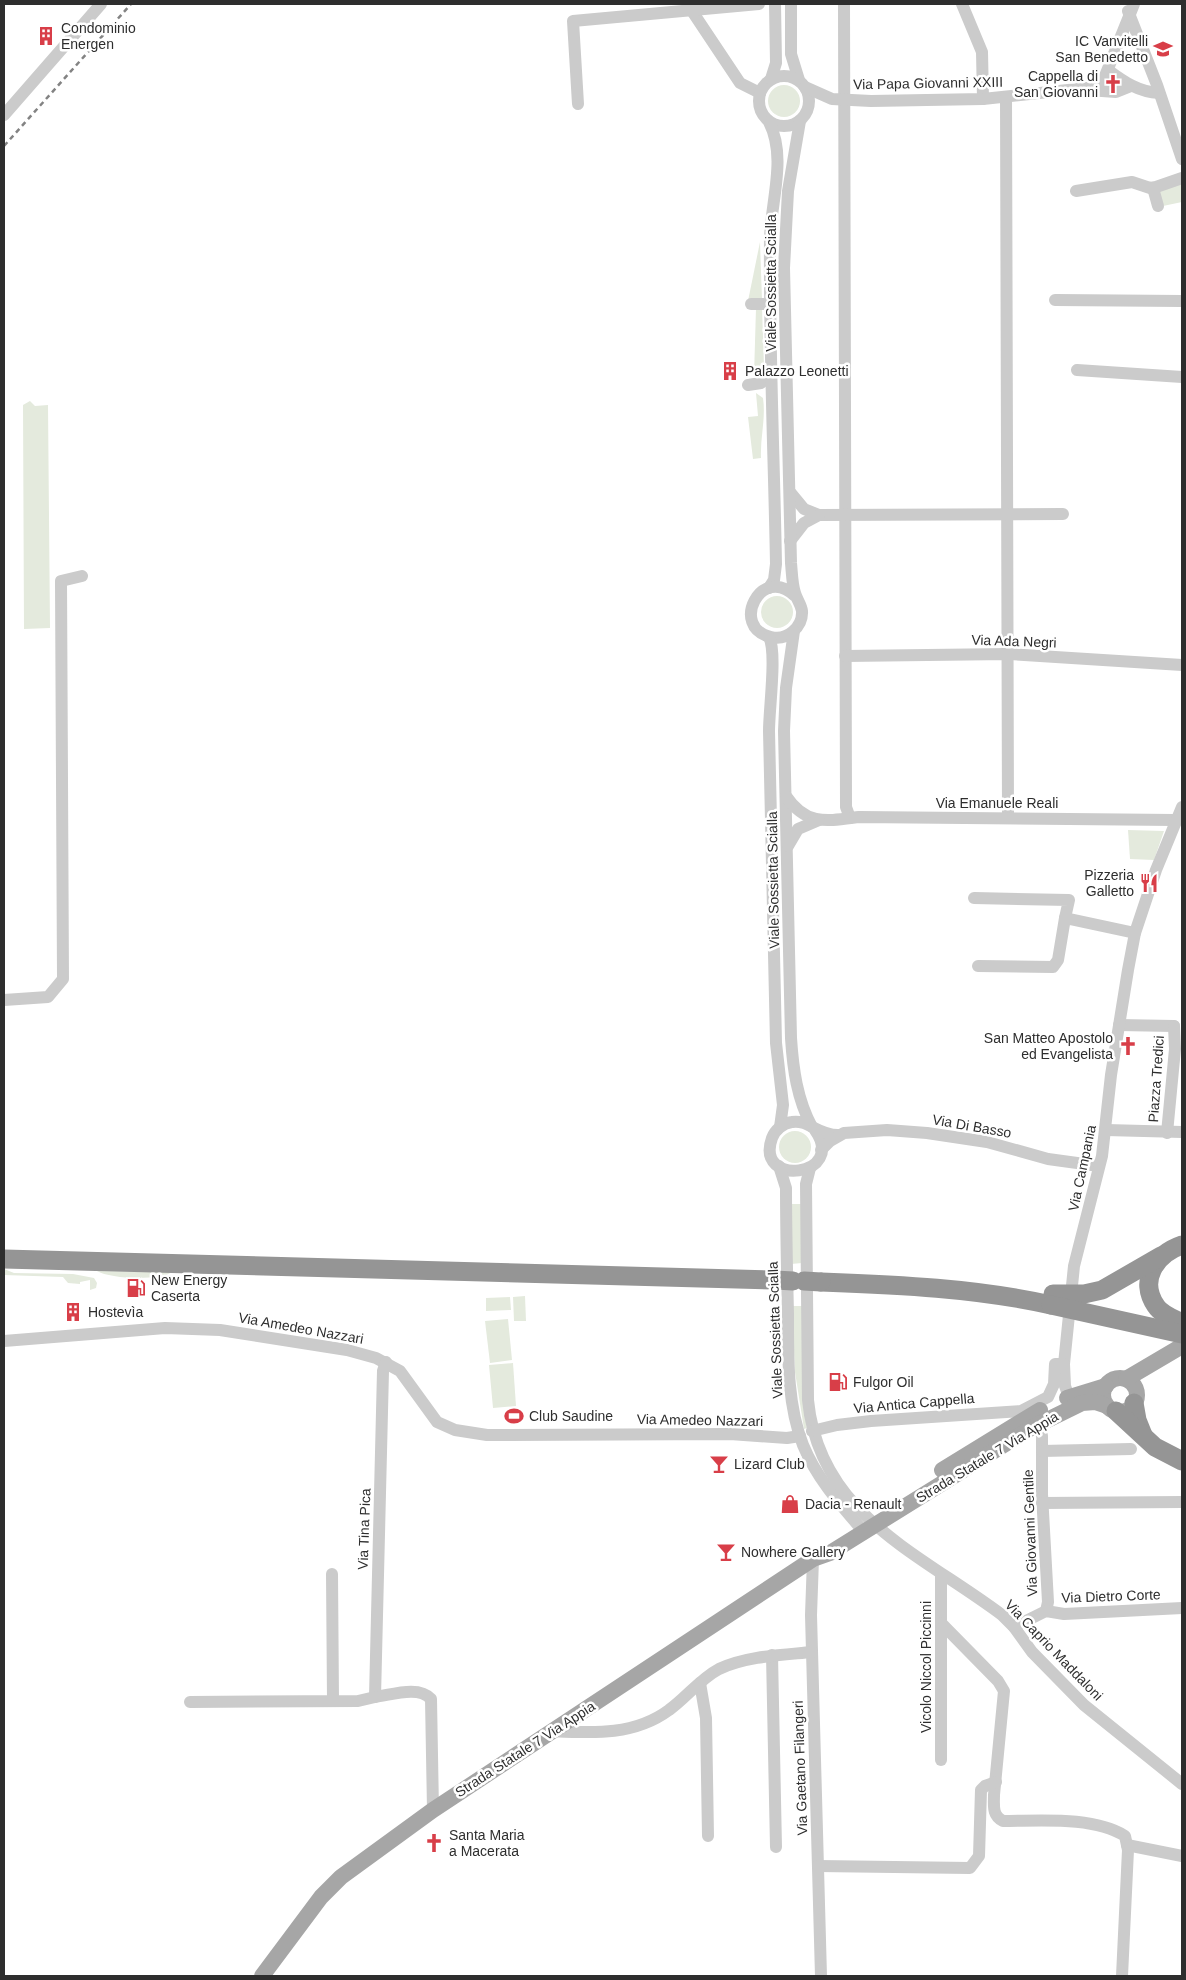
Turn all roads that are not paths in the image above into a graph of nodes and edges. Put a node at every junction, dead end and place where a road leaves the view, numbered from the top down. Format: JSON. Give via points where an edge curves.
{"nodes":[{"id":1,"x":101,"y":4,"type":"edge"},
{"id":2,"x":775,"y":4,"type":"edge"},
{"id":3,"x":790,"y":4,"type":"edge"},
{"id":4,"x":844,"y":4,"type":"edge"},
{"id":5,"x":962,"y":4,"type":"edge"},
{"id":6,"x":1125,"y":4,"type":"edge"},
{"id":7,"x":1134,"y":4,"type":"edge"},
{"id":8,"x":757,"y":5,"type":"edge"},
{"id":9,"x":692,"y":11,"type":"junction"},
{"id":10,"x":776,"y":17,"type":"junction"},
{"id":11,"x":1130,"y":17,"type":"junction"},
{"id":12,"x":1108,"y":70,"type":"junction"},
{"id":13,"x":771,"y":79,"type":"junction"},
{"id":14,"x":802,"y":83,"type":"junction"},
{"id":15,"x":1131,"y":86,"type":"junction"},
{"id":16,"x":1083,"y":89,"type":"junction"},
{"id":17,"x":1160,"y":92,"type":"junction"},
{"id":18,"x":760,"y":93,"type":"junction"},
{"id":19,"x":1006,"y":97,"type":"junction"},
{"id":20,"x":838,"y":99,"type":"junction"},
{"id":21,"x":983,"y":99,"type":"junction"},
{"id":22,"x":578,"y":104,"type":"dead end"},
{"id":23,"x":4,"y":115,"type":"edge"},
{"id":24,"x":803,"y":117,"type":"junction"},
{"id":25,"x":769,"y":122,"type":"junction"},
{"id":26,"x":1182,"y":159,"type":"edge"},
{"id":27,"x":1182,"y":178,"type":"edge"},
{"id":28,"x":1152,"y":188,"type":"junction"},
{"id":29,"x":1076,"y":191,"type":"dead end"},
{"id":30,"x":1158,"y":206,"type":"dead end"},
{"id":31,"x":1055,"y":300,"type":"dead end"},
{"id":32,"x":1182,"y":301,"type":"edge"},
{"id":33,"x":753,"y":304,"type":"dead end"},
{"id":34,"x":771,"y":304,"type":"junction"},
{"id":35,"x":1077,"y":370,"type":"dead end"},
{"id":36,"x":772,"y":371,"type":"junction"},
{"id":37,"x":1182,"y":377,"type":"edge"},
{"id":38,"x":773,"y":398,"type":"junction"},
{"id":39,"x":790,"y":492,"type":"junction"},
{"id":40,"x":1008,"y":514,"type":"junction"},
{"id":41,"x":1063,"y":514,"type":"dead end"},
{"id":42,"x":819,"y":516,"type":"junction"},
{"id":43,"x":845,"y":516,"type":"junction"},
{"id":44,"x":790,"y":541,"type":"junction"},
{"id":45,"x":82,"y":576,"type":"dead end"},
{"id":46,"x":769,"y":588,"type":"junction"},
{"id":47,"x":796,"y":596,"type":"junction"},
{"id":48,"x":794,"y":630,"type":"junction"},
{"id":49,"x":769,"y":637,"type":"junction"},
{"id":50,"x":1009,"y":654,"type":"junction"},
{"id":51,"x":845,"y":656,"type":"junction"},
{"id":52,"x":1182,"y":664,"type":"edge"},
{"id":53,"x":786,"y":796,"type":"junction"},
{"id":54,"x":1180,"y":811,"type":"edge"},
{"id":55,"x":850,"y":818,"type":"junction"},
{"id":56,"x":1008,"y":818,"type":"junction"},
{"id":57,"x":819,"y":820,"type":"junction"},
{"id":58,"x":787,"y":847,"type":"junction"},
{"id":59,"x":974,"y":898,"type":"dead end"},
{"id":60,"x":1065,"y":918,"type":"junction"},
{"id":61,"x":1135,"y":933,"type":"junction"},
{"id":62,"x":978,"y":966,"type":"dead end"},
{"id":63,"x":4,"y":1000,"type":"edge"},
{"id":64,"x":1178,"y":1023,"type":"edge"},
{"id":65,"x":1119,"y":1025,"type":"junction"},
{"id":66,"x":780,"y":1127,"type":"junction"},
{"id":67,"x":813,"y":1128,"type":"junction"},
{"id":68,"x":1106,"y":1130,"type":"junction"},
{"id":69,"x":1182,"y":1132,"type":"edge"},
{"id":70,"x":1166,"y":1133,"type":"junction"},
{"id":71,"x":838,"y":1135,"type":"junction"},
{"id":72,"x":821,"y":1150,"type":"junction"},
{"id":73,"x":779,"y":1166,"type":"junction"},
{"id":74,"x":1100,"y":1166,"type":"junction"},
{"id":75,"x":810,"y":1168,"type":"junction"},
{"id":76,"x":1182,"y":1245,"type":"edge"},
{"id":77,"x":1161,"y":1256,"type":"junction"},
{"id":78,"x":4,"y":1259,"type":"edge"},
{"id":79,"x":1052,"y":1300,"type":"junction"},
{"id":80,"x":1182,"y":1323,"type":"edge"},
{"id":81,"x":1182,"y":1334,"type":"edge"},
{"id":82,"x":4,"y":1341,"type":"edge"},
{"id":83,"x":1182,"y":1346,"type":"edge"},
{"id":84,"x":1182,"y":1358,"type":"edge"},
{"id":85,"x":386,"y":1362,"type":"junction"},
{"id":86,"x":1064,"y":1364,"type":"junction"},
{"id":87,"x":1106,"y":1386,"type":"junction"},
{"id":88,"x":1132,"y":1391,"type":"junction"},
{"id":89,"x":1069,"y":1397,"type":"junction"},
{"id":90,"x":1112,"y":1409,"type":"junction"},
{"id":91,"x":1002,"y":1412,"type":"junction"},
{"id":92,"x":1039,"y":1424,"type":"junction"},
{"id":93,"x":1010,"y":1427,"type":"junction"},
{"id":94,"x":806,"y":1434,"type":"junction"},
{"id":95,"x":1143,"y":1445,"type":"junction"},
{"id":96,"x":1042,"y":1451,"type":"junction"},
{"id":97,"x":1182,"y":1460,"type":"edge"},
{"id":98,"x":1182,"y":1502,"type":"edge"},
{"id":99,"x":1042,"y":1504,"type":"junction"},
{"id":100,"x":866,"y":1524,"type":"junction"},
{"id":101,"x":816,"y":1558,"type":"junction"},
{"id":102,"x":332,"y":1574,"type":"dead end"},
{"id":103,"x":941,"y":1574,"type":"junction"},
{"id":104,"x":1182,"y":1608,"type":"edge"},
{"id":105,"x":1046,"y":1611,"type":"junction"},
{"id":106,"x":941,"y":1623,"type":"junction"},
{"id":107,"x":1014,"y":1627,"type":"junction"},
{"id":108,"x":812,"y":1652,"type":"junction"},
{"id":109,"x":772,"y":1655,"type":"junction"},
{"id":110,"x":700,"y":1684,"type":"junction"},
{"id":111,"x":375,"y":1697,"type":"junction"},
{"id":112,"x":333,"y":1701,"type":"junction"},
{"id":113,"x":190,"y":1702,"type":"dead end"},
{"id":114,"x":552,"y":1732,"type":"junction"},
{"id":115,"x":941,"y":1760,"type":"dead end"},
{"id":116,"x":997,"y":1779,"type":"junction"},
{"id":117,"x":1182,"y":1784,"type":"edge"},
{"id":118,"x":433,"y":1810,"type":"junction"},
{"id":119,"x":708,"y":1836,"type":"dead end"},
{"id":120,"x":1127,"y":1845,"type":"junction"},
{"id":121,"x":776,"y":1847,"type":"dead end"},
{"id":122,"x":1182,"y":1856,"type":"edge"},
{"id":123,"x":818,"y":1866,"type":"junction"},
{"id":124,"x":262,"y":1976,"type":"edge"},
{"id":125,"x":821,"y":1976,"type":"edge"},
{"id":126,"x":1122,"y":1976,"type":"edge"}],
"edges":[{"from":1,"to":23,"type":"street"},
{"from":2,"to":10,"type":"street"},
{"from":3,"to":14,"type":"street","name":"Viale Sossietta Scialla","via":[[791,54]]},
{"from":4,"to":20,"type":"street"},
{"from":5,"to":21,"type":"street","via":[[982,52]]},
{"from":6,"to":11,"type":"street"},
{"from":7,"to":11,"type":"street","name":"Via Papa Giovanni XXIII"},
{"from":8,"to":9,"type":"street"},
{"from":8,"to":10,"type":"street"},
{"from":9,"to":18,"type":"street","via":[[740,83]]},
{"from":9,"to":22,"type":"street","via":[[573,20]]},
{"from":10,"to":13,"type":"street","via":[[776,63]]},
{"from":11,"to":12,"type":"street","name":"Via Papa Giovanni XXIII"},
{"from":11,"to":17,"type":"street"},
{"from":12,"to":15,"type":"street"},
{"from":12,"to":16,"type":"street","name":"Via Papa Giovanni XXIII","via":[[1096,87]]},
{"from":13,"to":14,"type":"street","via":[[785,76]]},
{"from":13,"to":18,"type":"street"},
{"from":14,"to":20,"type":"street","name":"Via Papa Giovanni XXIII"},
{"from":14,"to":24,"type":"street","name":"Viale Sossietta Scialla","via":[[810,102]]},
{"from":15,"to":16,"type":"street","name":"Via Papa Giovanni XXIII","via":[[1116,92]]},
{"from":15,"to":17,"type":"street"},
{"from":16,"to":19,"type":"street","name":"Via Papa Giovanni XXIII"},
{"from":17,"to":26,"type":"street"},
{"from":18,"to":25,"type":"street","name":"Viale Sossietta Scialla","via":[[760,109]]},
{"from":19,"to":21,"type":"street","name":"Via Papa Giovanni XXIII"},
{"from":19,"to":40,"type":"street"},
{"from":20,"to":21,"type":"street","name":"Via Papa Giovanni XXIII"},
{"from":20,"to":24,"type":"street","name":"Via Papa Giovanni XXIII"},
{"from":20,"to":43,"type":"street"},
{"from":24,"to":25,"type":"street","via":[[784,126]]},
{"from":24,"to":39,"type":"street","name":"Viale Sossietta Scialla","via":[[791,167],[784,240]]},
{"from":25,"to":34,"type":"street","name":"Viale Sossietta Scialla","via":[[778,155],[771,222]]},
{"from":27,"to":28,"type":"street"},
{"from":28,"to":29,"type":"street","via":[[1132,182]]},
{"from":28,"to":30,"type":"street"},
{"from":31,"to":32,"type":"street"},
{"from":33,"to":34,"type":"street"},
{"from":34,"to":36,"type":"street","name":"Viale Sossietta Scialla"},
{"from":35,"to":37,"type":"street"},
{"from":36,"to":38,"type":"street","name":"Viale Sossietta Scialla"},
{"from":36,"to":38,"type":"street","via":[[765,381],[751,385],[766,389]]},
{"from":38,"to":46,"type":"street","name":"Viale Sossietta Scialla","via":[[776,564],[774,580]]},
{"from":39,"to":42,"type":"street","via":[[804,509]]},
{"from":39,"to":44,"type":"street","name":"Viale Sossietta Scialla"},
{"from":40,"to":41,"type":"street"},
{"from":40,"to":43,"type":"street"},
{"from":40,"to":50,"type":"street"},
{"from":42,"to":43,"type":"street"},
{"from":42,"to":44,"type":"street","via":[[804,523]]},
{"from":43,"to":51,"type":"street"},
{"from":44,"to":47,"type":"street","name":"Viale Sossietta Scialla"},
{"from":45,"to":63,"type":"street","via":[[61,581],[63,979],[48,997]]},
{"from":46,"to":47,"type":"street","via":[[783,588]]},
{"from":46,"to":49,"type":"street","name":"Viale Sossietta Scialla","via":[[754,600],[751,614],[756,628]]},
{"from":47,"to":48,"type":"street","name":"Viale Sossietta Scialla","via":[[802,611]]},
{"from":48,"to":49,"type":"street","via":[[780,638]]},
{"from":48,"to":53,"type":"street","name":"Viale Sossietta Scialla","via":[[785,704]]},
{"from":49,"to":66,"type":"street","name":"Viale Sossietta Scialla","via":[[774,654],[769,731],[776,1043],[783,1105]]},
{"from":50,"to":51,"type":"street","name":"Via Ada Negri"},
{"from":50,"to":52,"type":"street","name":"Via Ada Negri"},
{"from":50,"to":56,"type":"street"},
{"from":51,"to":55,"type":"street","via":[[846,807]]},
{"from":53,"to":57,"type":"street","name":"Via Emanuele Reali","via":[[799,812]]},
{"from":53,"to":58,"type":"street","name":"Viale Sossietta Scialla"},
{"from":54,"to":56,"type":"street","name":"Via Emanuele Reali"},
{"from":54,"to":61,"type":"street","name":"Via Campania"},
{"from":55,"to":56,"type":"street","name":"Via Emanuele Reali"},
{"from":55,"to":57,"type":"street","name":"Via Emanuele Reali"},
{"from":57,"to":58,"type":"street","name":"Via Emanuele Reali","via":[[798,829]]},
{"from":58,"to":67,"type":"street","name":"Viale Sossietta Scialla","via":[[792,1058],[800,1104]]},
{"from":59,"to":60,"type":"street","via":[[1069,900]]},
{"from":60,"to":61,"type":"street"},
{"from":60,"to":62,"type":"street","via":[[1058,960],[1053,967]]},
{"from":61,"to":65,"type":"street","name":"Via Campania"},
{"from":64,"to":65,"type":"street"},
{"from":64,"to":70,"type":"street","name":"Piazza Tredici"},
{"from":65,"to":68,"type":"street","name":"Via Campania","via":[[1110,1075]]},
{"from":66,"to":67,"type":"street","via":[[793,1121]]},
{"from":66,"to":73,"type":"street","name":"Viale Sossietta Scialla","via":[[774,1134],[770,1149]]},
{"from":67,"to":71,"type":"street","name":"Via Di Basso","via":[[828,1135]]},
{"from":67,"to":72,"type":"street","name":"Viale Sossietta Scialla"},
{"from":68,"to":70,"type":"street"},
{"from":68,"to":74,"type":"street","name":"Via Campania"},
{"from":69,"to":70,"type":"street"},
{"from":71,"to":72,"type":"street"},
{"from":71,"to":74,"type":"street","name":"Via Di Basso","via":[[851,1131],[887,1130],[927,1133],[987,1142],[1048,1159]]},
{"from":72,"to":75,"type":"street","name":"Viale Sossietta Scialla"},
{"from":73,"to":75,"type":"street","via":[[794,1172]]},
{"from":73,"to":94,"type":"street","name":"Viale Sossietta Scialla","via":[[786,1188],[790,1380]]},
{"from":74,"to":86,"type":"street","name":"Via Campania","via":[[1074,1266]]},
{"from":75,"to":94,"type":"street","name":"Viale Sossietta Scialla","via":[[806,1184]]},
{"from":76,"to":77,"type":"highway"},
{"from":77,"to":79,"type":"highway","bridge":true,"via":[[1102,1290]]},
{"from":77,"to":80,"type":"highway","via":[[1148,1282],[1150,1295],[1156,1308]]},
{"from":78,"to":79,"type":"highway","via":[[798,1281],[954,1288]]},
{"from":79,"to":81,"type":"highway","bridge":true},
{"from":82,"to":85,"type":"street","name":"Via Amedeo Nazzari","via":[[150,1328],[220,1330],[347,1350]]},
{"from":83,"to":88,"type":"main road","name":"Strada Statale 7 Via Appia"},
{"from":84,"to":88,"type":"main road","name":"Strada Statale 7 Via Appia"},
{"from":85,"to":94,"type":"street","name":"Via Amedeo Nazzari","via":[[400,1371],[412,1385],[437,1422],[455,1430],[487,1435],[730,1434],[787,1438]]},
{"from":85,"to":111,"type":"street","name":"Via Tina Pica","via":[[383,1371]]},
{"from":86,"to":89,"type":"street","name":"Via Campania"},
{"from":86,"to":91,"type":"street","name":"Via Campania","via":[[1055,1364],[1054,1384],[1048,1397],[1027,1409]]},
{"from":87,"to":88,"type":"main road","name":"Strada Statale 7 Via Appia","via":[[1115,1379]]},
{"from":87,"to":89,"type":"main road","name":"Strada Statale 7 Via Appia"},
{"from":87,"to":90,"type":"main road","via":[[1103,1396]]},
{"from":88,"to":90,"type":"main road","name":"Strada Statale 7 Via Appia","via":[[1125,1411]]},
{"from":88,"to":95,"type":"highway"},
{"from":89,"to":93,"type":"main road","name":"Strada Statale 7 Via Appia"},
{"from":90,"to":92,"type":"main road","name":"Strada Statale 7 Via Appia","via":[[1095,1402],[1082,1403]]},
{"from":90,"to":95,"type":"highway"},
{"from":91,"to":93,"type":"street"},
{"from":91,"to":94,"type":"street","name":"Via Antica Cappella","via":[[871,1421],[837,1425]]},
{"from":92,"to":96,"type":"street","name":"Via Giovanni Gentile"},
{"from":92,"to":100,"type":"main road","name":"Strada Statale 7 Via Appia"},
{"from":93,"to":100,"type":"main road","name":"Strada Statale 7 Via Appia"},
{"from":94,"to":100,"type":"street","name":"Viale Sossietta Scialla"},
{"from":95,"to":96,"type":"street"},
{"from":95,"to":97,"type":"highway"},
{"from":96,"to":99,"type":"street","name":"Via Giovanni Gentile"},
{"from":98,"to":99,"type":"street"},
{"from":99,"to":105,"type":"street","name":"Via Giovanni Gentile"},
{"from":100,"to":101,"type":"main road","name":"Strada Statale 7 Via Appia","via":[[830,1553]]},
{"from":100,"to":103,"type":"street","name":"Via Caprio Maddaloni"},
{"from":101,"to":108,"type":"street","name":"Via Gaetano Filangeri"},
{"from":101,"to":114,"type":"main road","name":"Strada Statale 7 Via Appia"},
{"from":102,"to":112,"type":"street"},
{"from":103,"to":106,"type":"street","name":"Vicolo Niccol Piccinni"},
{"from":103,"to":107,"type":"street","name":"Via Caprio Maddaloni","via":[[985,1602]]},
{"from":104,"to":105,"type":"street","name":"Via Dietro Corte","via":[[1064,1614]]},
{"from":105,"to":107,"type":"street","name":"Via Dietro Corte"},
{"from":106,"to":115,"type":"street","name":"Vicolo Niccol Piccinni"},
{"from":106,"to":116,"type":"street","via":[[1004,1691]]},
{"from":107,"to":117,"type":"street","name":"Via Caprio Maddaloni","via":[[1032,1652],[1084,1705]]},
{"from":108,"to":109,"type":"street"},
{"from":108,"to":123,"type":"street","name":"Via Gaetano Filangeri"},
{"from":109,"to":110,"type":"street","via":[[721,1668]]},
{"from":109,"to":121,"type":"street"},
{"from":110,"to":114,"type":"street","via":[[668,1711],[636,1727],[602,1733]]},
{"from":110,"to":119,"type":"street","via":[[706,1718]]},
{"from":111,"to":112,"type":"street"},
{"from":111,"to":118,"type":"street","via":[[414,1692],[426,1694],[431,1699]]},
{"from":112,"to":113,"type":"street"},
{"from":114,"to":118,"type":"main road","name":"Strada Statale 7 Via Appia"},
{"from":116,"to":120,"type":"street","via":[[994,1812],[997,1818],[1003,1821],[1061,1820],[1113,1829],[1125,1836]]},
{"from":116,"to":123,"type":"street","via":[[981,1790],[979,1856],[970,1868]]},
{"from":118,"to":124,"type":"main road","name":"Strada Statale 7 Via Appia","via":[[341,1877],[321,1897]]},
{"from":120,"to":122,"type":"street"},
{"from":120,"to":126,"type":"street"},
{"from":123,"to":125,"type":"street","name":"Via Gaetano Filangeri"}]}
